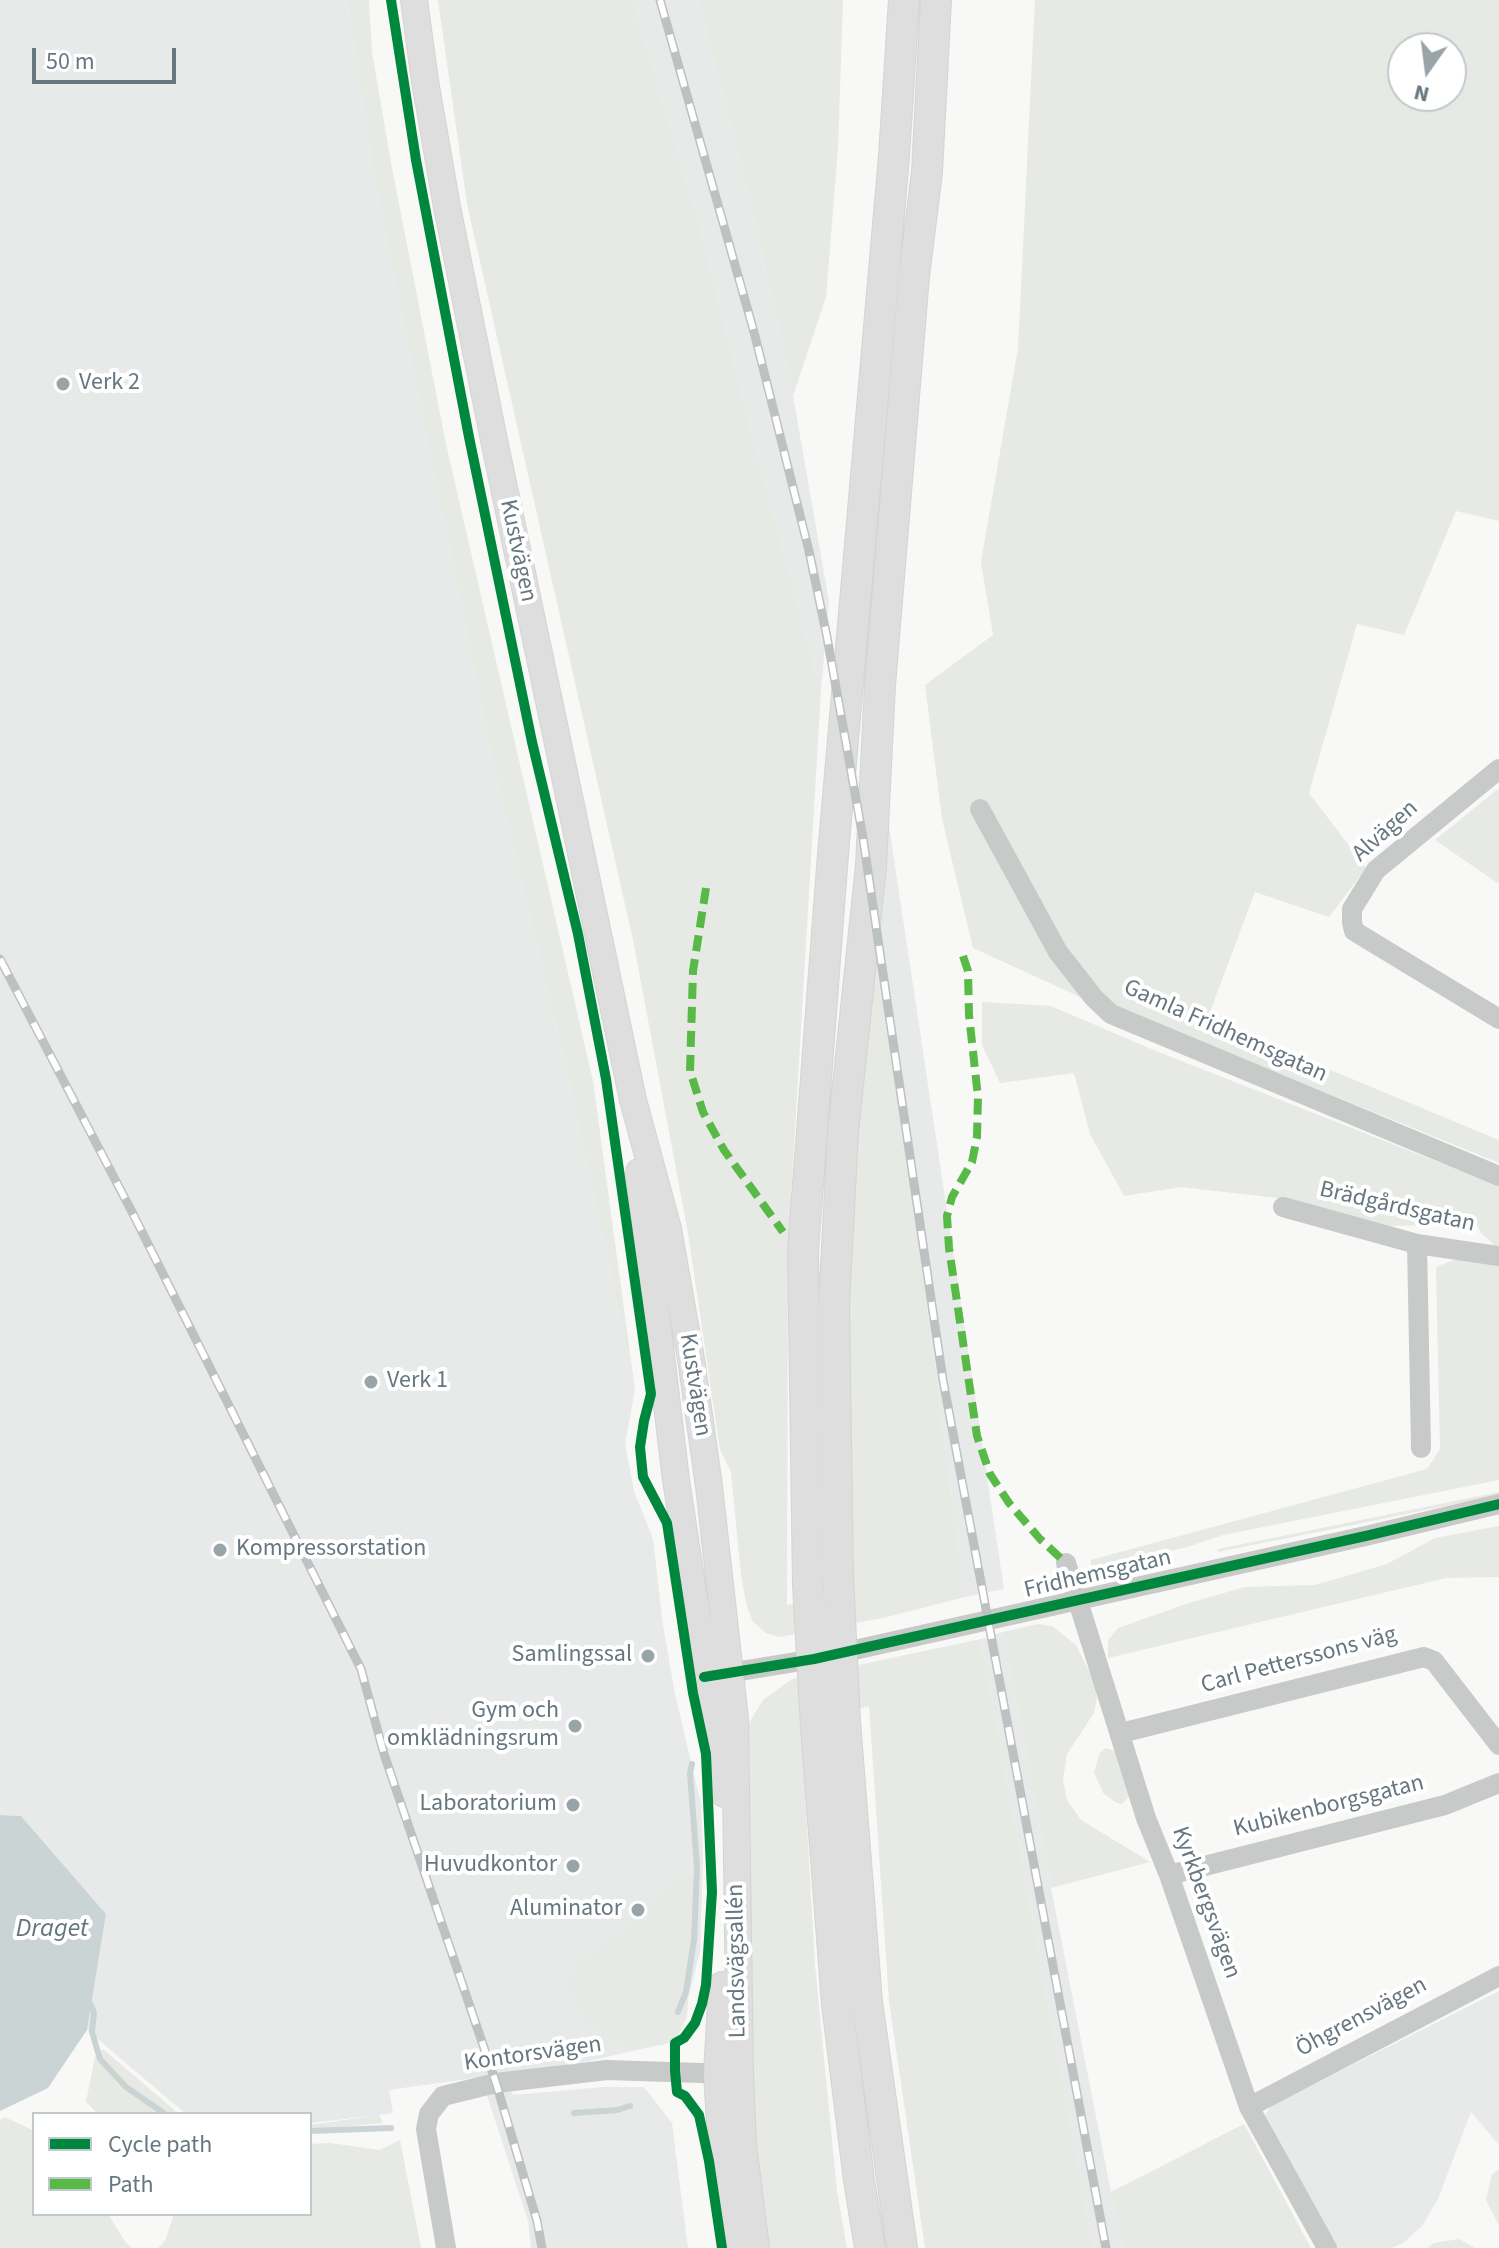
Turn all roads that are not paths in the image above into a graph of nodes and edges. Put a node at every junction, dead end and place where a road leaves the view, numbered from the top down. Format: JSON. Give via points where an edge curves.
{"nodes":[{"id":1,"x":414,"y":0,"type":"edge"},
{"id":2,"x":904,"y":0,"type":"edge"},
{"id":3,"x":936,"y":0,"type":"edge"},
{"id":4,"x":1499,"y":769,"type":"edge"},
{"id":5,"x":980,"y":809,"type":"dead end"},
{"id":6,"x":1499,"y":1019,"type":"edge"},
{"id":7,"x":1499,"y":1176,"type":"edge"},
{"id":8,"x":1283,"y":1207,"type":"dead end"},
{"id":9,"x":1417,"y":1244,"type":"junction"},
{"id":10,"x":1499,"y":1256,"type":"edge"},
{"id":11,"x":1421,"y":1448,"type":"dead end"},
{"id":12,"x":1499,"y":1504,"type":"edge"},
{"id":13,"x":1066,"y":1563,"type":"dead end"},
{"id":14,"x":1077,"y":1600,"type":"junction"},
{"id":15,"x":717,"y":1675,"type":"junction"},
{"id":16,"x":1121,"y":1733,"type":"junction"},
{"id":17,"x":1499,"y":1745,"type":"edge"},
{"id":18,"x":1499,"y":1783,"type":"edge"},
{"id":19,"x":1169,"y":1875,"type":"junction"},
{"id":20,"x":1499,"y":1976,"type":"edge"},
{"id":21,"x":729,"y":2074,"type":"junction"},
{"id":22,"x":1249,"y":2107,"type":"junction"},
{"id":23,"x":446,"y":2248,"type":"edge"},
{"id":24,"x":734,"y":2248,"type":"edge"},
{"id":25,"x":756,"y":2248,"type":"edge"},
{"id":26,"x":870,"y":2248,"type":"edge"},
{"id":27,"x":902,"y":2248,"type":"edge"},
{"id":28,"x":1327,"y":2248,"type":"edge"}],
"edges":[{"from":1,"to":15,"type":"main road","name":"Kustvägen","via":[[447,207],[633,1100],[676,1480],[699,1622]]},
{"from":2,"to":26,"type":"highway","bridge":true,"via":[[803,1250],[808,1584],[816,1727],[837,2004]]},
{"from":3,"to":27,"type":"highway","bridge":true,"via":[[927,172],[880,685],[871,866],[843,1132],[834,1305],[845,1721],[867,2002]]},
{"from":4,"to":6,"type":"street","name":"Alvägen","via":[[1376,870],[1352,909],[1354,931]]},
{"from":5,"to":7,"type":"street","name":"Gamla Fridhemsgatan","via":[[1058,952],[1111,1014]]},
{"from":8,"to":9,"type":"street","name":"Brädgårdsgatan"},
{"from":9,"to":10,"type":"street","name":"Brädgårdsgatan"},
{"from":9,"to":11,"type":"street"},
{"from":12,"to":14,"type":"street","name":"Fridhemsgatan"},
{"from":13,"to":14,"type":"street","name":"Kyrkbergsvägen"},
{"from":14,"to":15,"type":"street","name":"Fridhemsgatan","via":[[814,1659]]},
{"from":14,"to":16,"type":"street","name":"Kyrkbergsvägen"},
{"from":15,"to":21,"type":"main road","name":"Landsvägsallén","via":[[727,1843]]},
{"from":16,"to":17,"type":"street","name":"Carl Petterssons väg","via":[[1424,1657],[1434,1661]]},
{"from":16,"to":19,"type":"street","name":"Kyrkbergsvägen"},
{"from":18,"to":19,"type":"street","name":"Kubikenborgsgatan","via":[[1445,1805]]},
{"from":19,"to":22,"type":"street","name":"Kyrkbergsvägen"},
{"from":20,"to":22,"type":"street","name":"Öhgrensvägen"},
{"from":21,"to":23,"type":"street","name":"Kontorsvägen","via":[[607,2070],[496,2083],[443,2096],[429,2114],[426,2129]]},
{"from":21,"to":24,"type":"main road","name":"Landsvägsallén","via":[[723,2172]]},
{"from":21,"to":25,"type":"main road","name":"Landsvägsallén"},
{"from":22,"to":28,"type":"street","name":"Kyrkbergsvägen"}]}
